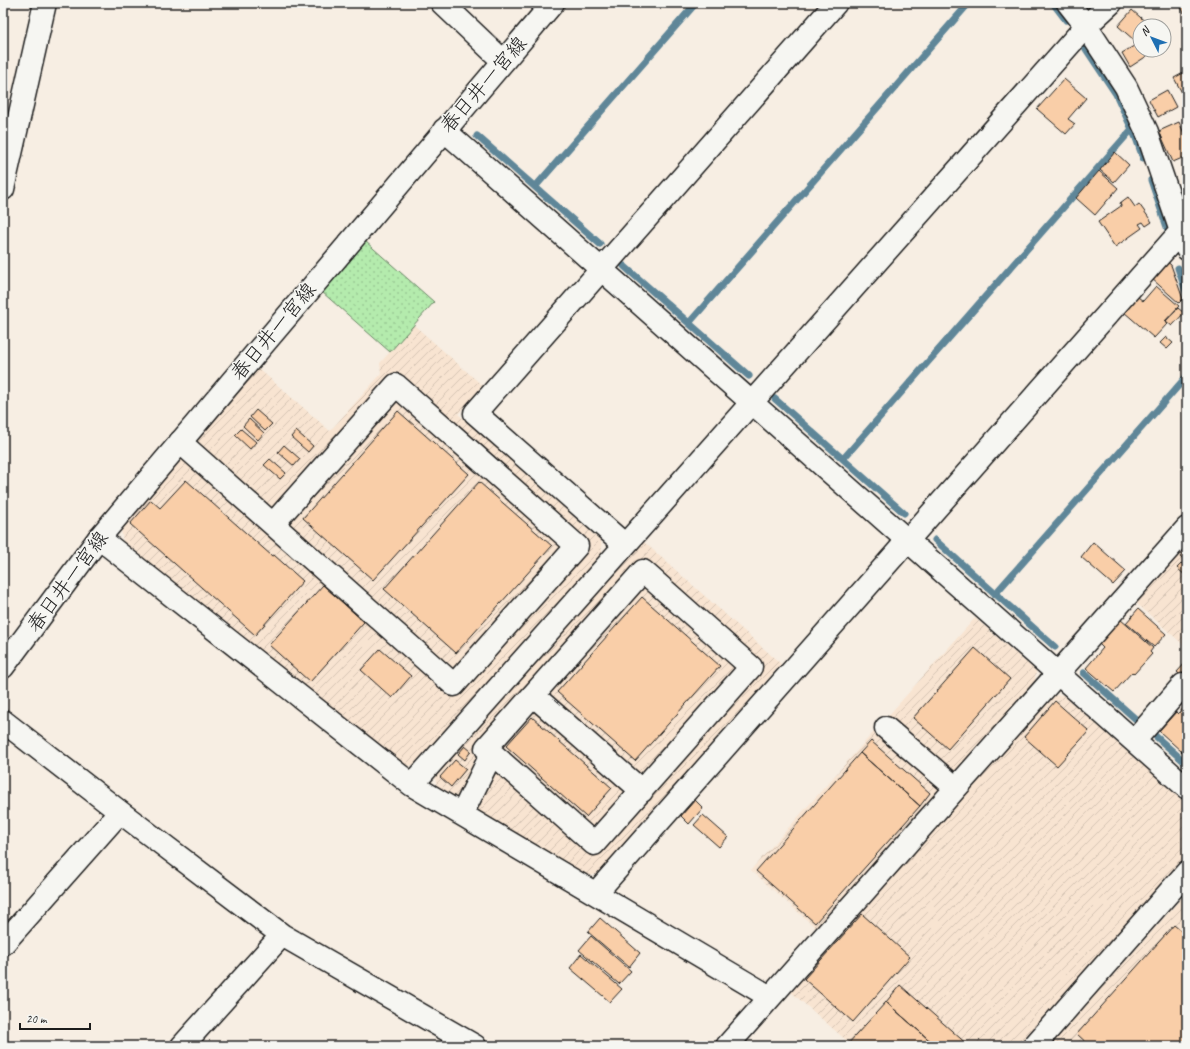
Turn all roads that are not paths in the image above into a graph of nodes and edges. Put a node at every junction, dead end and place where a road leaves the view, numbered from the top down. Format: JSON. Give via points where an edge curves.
{"nodes":[{"id":1,"x":45,"y":3,"type":"edge"},
{"id":2,"x":442,"y":3,"type":"edge"},
{"id":3,"x":553,"y":3,"type":"edge"},
{"id":4,"x":836,"y":3,"type":"edge"},
{"id":5,"x":1068,"y":3,"type":"edge"},
{"id":6,"x":1111,"y":3,"type":"edge"},
{"id":7,"x":1086,"y":26,"type":"junction"},
{"id":8,"x":503,"y":61,"type":"junction"},
{"id":9,"x":444,"y":130,"type":"junction"},
{"id":10,"x":3,"y":189,"type":"edge"},
{"id":11,"x":1184,"y":240,"type":"edge"},
{"id":12,"x":601,"y":270,"type":"junction"},
{"id":13,"x":751,"y":403,"type":"junction"},
{"id":14,"x":180,"y":442,"type":"junction"},
{"id":15,"x":273,"y":524,"type":"junction"},
{"id":16,"x":1187,"y":528,"type":"edge"},
{"id":17,"x":99,"y":538,"type":"junction"},
{"id":18,"x":907,"y":541,"type":"junction"},
{"id":19,"x":625,"y":545,"type":"junction"},
{"id":20,"x":3,"y":667,"type":"edge"},
{"id":21,"x":1058,"y":674,"type":"junction"},
{"id":22,"x":1183,"y":685,"type":"dead end"},
{"id":23,"x":533,"y":695,"type":"junction"},
{"id":24,"x":3,"y":721,"type":"edge"},
{"id":25,"x":886,"y":728,"type":"dead end"},
{"id":26,"x":1134,"y":741,"type":"junction"},
{"id":27,"x":492,"y":753,"type":"junction"},
{"id":28,"x":412,"y":785,"type":"junction"},
{"id":29,"x":956,"y":788,"type":"junction"},
{"id":30,"x":1187,"y":788,"type":"edge"},
{"id":31,"x":642,"y":791,"type":"junction"},
{"id":32,"x":120,"y":812,"type":"junction"},
{"id":33,"x":462,"y":814,"type":"junction"},
{"id":34,"x":1187,"y":872,"type":"edge"},
{"id":35,"x":596,"y":893,"type":"junction"},
{"id":36,"x":282,"y":935,"type":"junction"},
{"id":37,"x":3,"y":944,"type":"edge"},
{"id":38,"x":770,"y":997,"type":"junction"},
{"id":39,"x":462,"y":1043,"type":"edge"},
{"id":40,"x":182,"y":1046,"type":"edge"},
{"id":41,"x":727,"y":1046,"type":"edge"},
{"id":42,"x":1034,"y":1046,"type":"edge"}],
"edges":[{"from":1,"to":10,"type":"street"},
{"from":2,"to":8,"type":"street"},
{"from":3,"to":8,"type":"street","name":"春日井一宮線"},
{"from":4,"to":12,"type":"street"},
{"from":5,"to":7,"type":"street"},
{"from":6,"to":7,"type":"street"},
{"from":7,"to":11,"type":"street","via":[[1126,87],[1147,132]]},
{"from":7,"to":13,"type":"street"},
{"from":8,"to":9,"type":"street","name":"春日井一宮線"},
{"from":9,"to":12,"type":"street"},
{"from":9,"to":14,"type":"street","name":"春日井一宮線"},
{"from":11,"to":18,"type":"street"},
{"from":12,"to":13,"type":"street"},
{"from":12,"to":19,"type":"street","via":[[475,413]]},
{"from":13,"to":18,"type":"street"},
{"from":13,"to":19,"type":"street"},
{"from":14,"to":15,"type":"street"},
{"from":14,"to":17,"type":"street","name":"春日井一宮線"},
{"from":15,"to":15,"type":"street","via":[[396,385],[577,546],[454,685]]},
{"from":16,"to":21,"type":"street"},
{"from":17,"to":20,"type":"street","name":"春日井一宮線"},
{"from":17,"to":28,"type":"street"},
{"from":18,"to":21,"type":"street"},
{"from":18,"to":35,"type":"street"},
{"from":19,"to":28,"type":"street"},
{"from":21,"to":26,"type":"street"},
{"from":21,"to":29,"type":"street"},
{"from":22,"to":26,"type":"street"},
{"from":23,"to":27,"type":"street","via":[[486,748]]},
{"from":23,"to":31,"type":"street"},
{"from":23,"to":31,"type":"street","via":[[643,571],[751,667]]},
{"from":24,"to":32,"type":"street"},
{"from":25,"to":29,"type":"street"},
{"from":26,"to":30,"type":"street"},
{"from":27,"to":31,"type":"street","via":[[594,844]]},
{"from":27,"to":33,"type":"street"},
{"from":28,"to":33,"type":"street"},
{"from":29,"to":38,"type":"street"},
{"from":32,"to":36,"type":"street"},
{"from":32,"to":37,"type":"street"},
{"from":33,"to":35,"type":"street"},
{"from":34,"to":42,"type":"street"},
{"from":35,"to":38,"type":"street"},
{"from":36,"to":39,"type":"street"},
{"from":36,"to":40,"type":"street"},
{"from":38,"to":41,"type":"street"}]}
